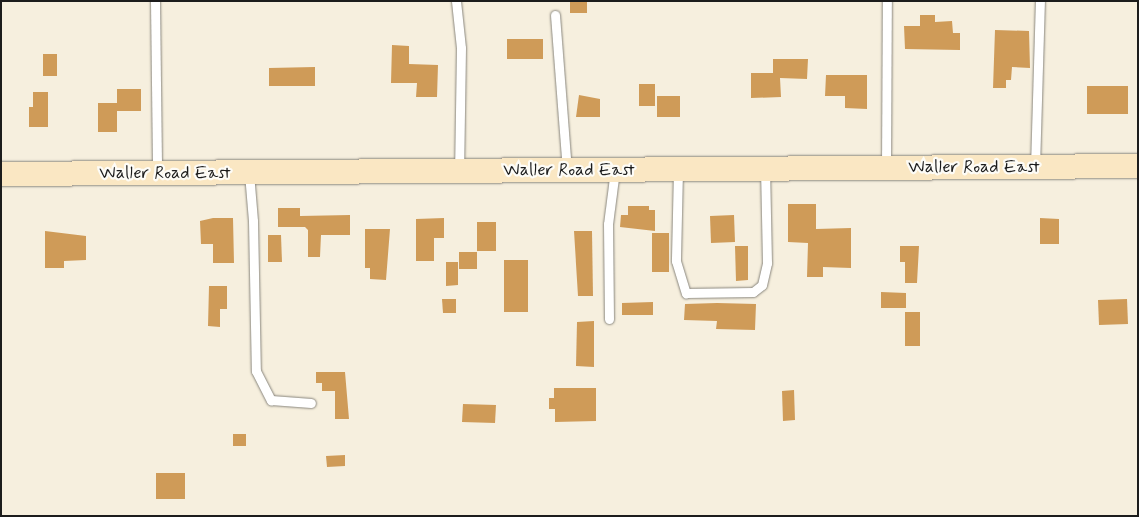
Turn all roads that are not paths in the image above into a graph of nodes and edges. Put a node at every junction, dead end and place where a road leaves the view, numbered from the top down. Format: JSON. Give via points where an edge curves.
{"nodes":[{"id":1,"x":155,"y":1,"type":"edge"},
{"id":2,"x":456,"y":1,"type":"edge"},
{"id":3,"x":887,"y":1,"type":"edge"},
{"id":4,"x":1040,"y":1,"type":"edge"},
{"id":5,"x":555,"y":15,"type":"dead end"},
{"id":6,"x":1138,"y":166,"type":"edge"},
{"id":7,"x":1035,"y":167,"type":"junction"},
{"id":8,"x":886,"y":168,"type":"junction"},
{"id":9,"x":678,"y":169,"type":"junction"},
{"id":10,"x":765,"y":169,"type":"junction"},
{"id":11,"x":567,"y":170,"type":"junction"},
{"id":12,"x":616,"y":170,"type":"junction"},
{"id":13,"x":459,"y":171,"type":"junction"},
{"id":14,"x":249,"y":172,"type":"junction"},
{"id":15,"x":157,"y":173,"type":"junction"},
{"id":16,"x":1,"y":174,"type":"edge"},
{"id":17,"x":609,"y":319,"type":"dead end"},
{"id":18,"x":311,"y":403,"type":"dead end"}],
"edges":[{"from":1,"to":15,"type":"lane"},
{"from":2,"to":13,"type":"lane","via":[[461,48]]},
{"from":3,"to":8,"type":"lane"},
{"from":4,"to":7,"type":"lane"},
{"from":5,"to":11,"type":"lane"},
{"from":6,"to":7,"type":"street","name":"Waller Road East"},
{"from":7,"to":8,"type":"street","name":"Waller Road East"},
{"from":8,"to":10,"type":"street","name":"Waller Road East"},
{"from":9,"to":10,"type":"street","name":"Waller Road East"},
{"from":9,"to":10,"type":"lane","via":[[676,261],[686,293],[753,292],[762,285],[767,263]]},
{"from":9,"to":12,"type":"street","name":"Waller Road East"},
{"from":11,"to":12,"type":"street","name":"Waller Road East"},
{"from":11,"to":13,"type":"street","name":"Waller Road East"},
{"from":12,"to":17,"type":"lane","via":[[608,224]]},
{"from":13,"to":14,"type":"street","name":"Waller Road East"},
{"from":14,"to":15,"type":"street","name":"Waller Road East"},
{"from":14,"to":18,"type":"lane","via":[[256,371],[271,400]]},
{"from":15,"to":16,"type":"street","name":"Waller Road East"}]}
